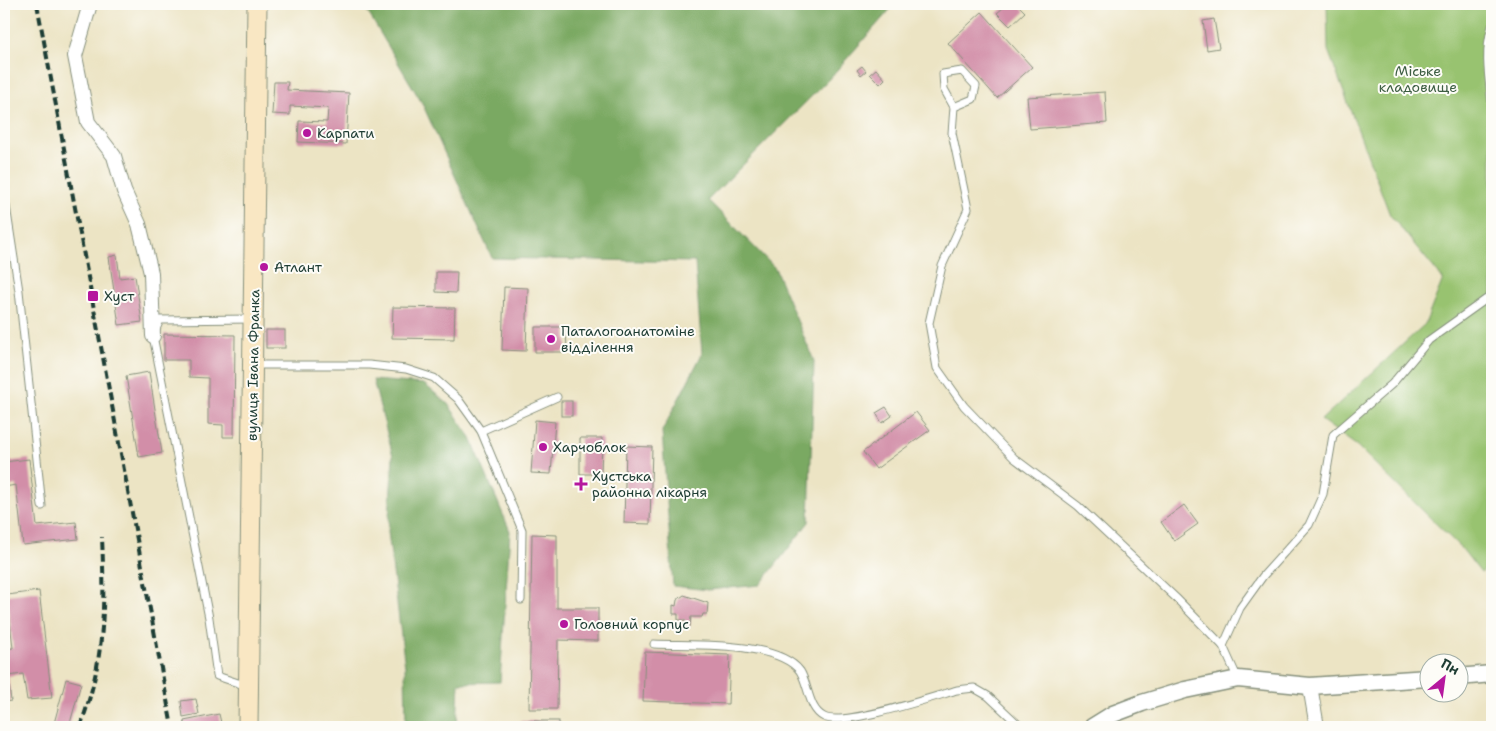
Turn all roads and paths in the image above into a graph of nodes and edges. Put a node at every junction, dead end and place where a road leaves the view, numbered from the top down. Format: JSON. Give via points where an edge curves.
{"nodes":[{"id":1,"x":90,"y":4,"type":"edge"},
{"id":2,"x":257,"y":4,"type":"edge"},
{"id":3,"x":1492,"y":26,"type":"edge"},
{"id":4,"x":1492,"y":105,"type":"edge"},
{"id":5,"x":954,"y":107,"type":"junction"},
{"id":6,"x":4,"y":194,"type":"edge"},
{"id":7,"x":1492,"y":295,"type":"edge"},
{"id":8,"x":254,"y":319,"type":"junction"},
{"id":9,"x":153,"y":336,"type":"junction"},
{"id":10,"x":253,"y":365,"type":"junction"},
{"id":11,"x":557,"y":397,"type":"dead end"},
{"id":12,"x":481,"y":431,"type":"junction"},
{"id":13,"x":42,"y":506,"type":"dead end"},
{"id":14,"x":520,"y":600,"type":"dead end"},
{"id":15,"x":654,"y":644,"type":"dead end"},
{"id":16,"x":1223,"y":646,"type":"junction"},
{"id":17,"x":1492,"y":674,"type":"edge"},
{"id":18,"x":1468,"y":675,"type":"edge"},
{"id":19,"x":1238,"y":679,"type":"junction"},
{"id":20,"x":1418,"y":679,"type":"edge"},
{"id":21,"x":248,"y":686,"type":"junction"},
{"id":22,"x":1310,"y":686,"type":"junction"},
{"id":23,"x":248,"y":727,"type":"edge"},
{"id":24,"x":1021,"y":727,"type":"edge"},
{"id":25,"x":1092,"y":727,"type":"edge"},
{"id":26,"x":1317,"y":727,"type":"edge"}],
"edges":[{"from":1,"to":9,"type":"street","via":[[75,56],[88,122],[114,156],[124,192],[139,224],[151,273]]},
{"from":2,"to":8,"type":"main road","name":"вулиця Івана Франка"},
{"from":3,"to":4,"type":"lane","via":[[1488,39],[1488,73]]},
{"from":5,"to":5,"type":"lane","via":[[973,99],[976,86],[962,71],[943,74],[944,89]]},
{"from":5,"to":16,"type":"lane","via":[[952,133],[968,209],[942,266],[929,323],[937,368],[964,406],[1014,458],[1078,506]]},
{"from":6,"to":13,"type":"lane","via":[[19,291]]},
{"from":7,"to":16,"type":"lane","via":[[1429,340],[1392,384],[1333,435],[1323,494],[1309,525],[1263,576],[1240,608]]},
{"from":8,"to":9,"type":"lane","via":[[160,320]]},
{"from":8,"to":10,"type":"main road","name":"вулиця Івана Франка"},
{"from":9,"to":21,"type":"lane","via":[[209,618],[217,676]]},
{"from":10,"to":12,"type":"lane","via":[[369,364],[406,369],[434,378],[458,399]]},
{"from":10,"to":21,"type":"main road","name":"вулиця Івана Франка"},
{"from":11,"to":12,"type":"lane"},
{"from":12,"to":14,"type":"lane","via":[[522,530]]},
{"from":15,"to":24,"type":"lane","via":[[760,649],[784,658],[800,671],[817,711],[826,718],[850,719],[974,688],[988,696]]},
{"from":16,"to":19,"type":"lane"},
{"from":17,"to":18,"type":"street"},
{"from":19,"to":22,"type":"street"},
{"from":19,"to":25,"type":"street","via":[[1142,703],[1113,714]]},
{"from":20,"to":22,"type":"street"},
{"from":21,"to":23,"type":"main road","name":"вулиця Івана Франка"},
{"from":22,"to":26,"type":"street"}]}
